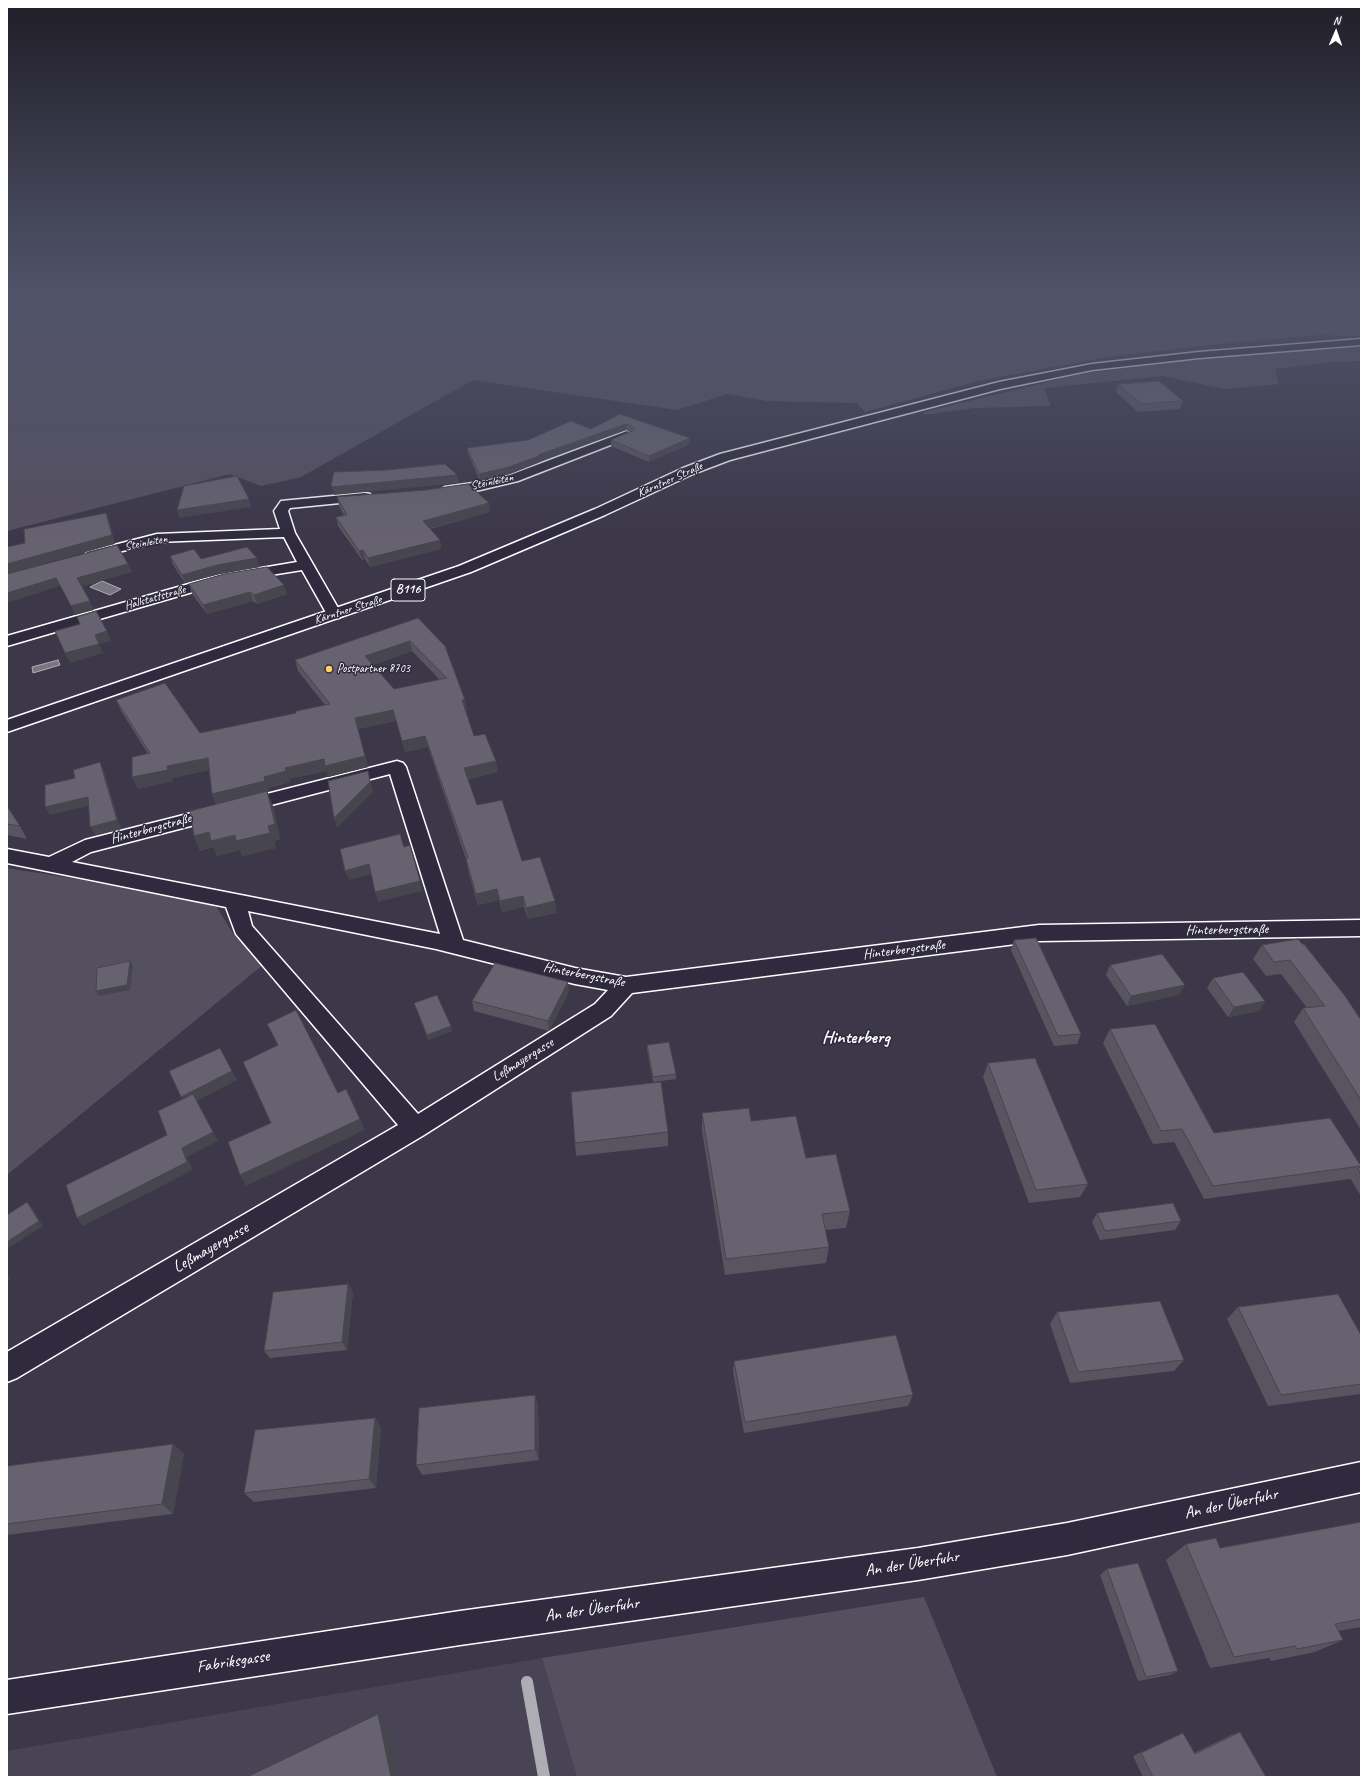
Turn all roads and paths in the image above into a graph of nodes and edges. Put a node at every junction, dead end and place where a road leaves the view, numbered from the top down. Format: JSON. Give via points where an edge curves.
{"nodes":[{"id":1,"x":1047,"y":376,"type":"edge"},
{"id":2,"x":627,"y":435,"type":"edge"},
{"id":3,"x":434,"y":492,"type":"edge"},
{"id":4,"x":374,"y":497,"type":"edge"},
{"id":5,"x":288,"y":533,"type":"junction"},
{"id":6,"x":82,"y":558,"type":"edge"},
{"id":7,"x":304,"y":565,"type":"junction"},
{"id":8,"x":334,"y":615,"type":"junction"},
{"id":9,"x":7,"y":641,"type":"edge"},
{"id":10,"x":7,"y":726,"type":"edge"},
{"id":11,"x":7,"y":856,"type":"edge"},
{"id":12,"x":52,"y":864,"type":"junction"},
{"id":13,"x":234,"y":900,"type":"junction"},
{"id":14,"x":1361,"y":928,"type":"edge"},
{"id":15,"x":454,"y":945,"type":"junction"},
{"id":16,"x":626,"y":985,"type":"junction"},
{"id":17,"x":415,"y":1128,"type":"junction"},
{"id":18,"x":7,"y":1368,"type":"edge"},
{"id":19,"x":1361,"y":1477,"type":"edge"},
{"id":20,"x":460,"y":1628,"type":"joint"},
{"id":21,"x":7,"y":1697,"type":"edge"}],
"edges":[{"from":1,"to":8,"type":"main road","name":"Kärntner Straße","number":"B116","via":[[999,386],[705,464],[479,564]]},
{"from":2,"to":3,"type":"street","name":"Steinleiten","via":[[514,478],[480,486]]},
{"from":4,"to":5,"type":"street","via":[[286,504],[281,511]]},
{"from":5,"to":6,"type":"street","name":"Steinleiten","via":[[157,538]]},
{"from":5,"to":7,"type":"street"},
{"from":7,"to":8,"type":"street"},
{"from":7,"to":9,"type":"street","name":"Hallstattstraße","via":[[225,578]]},
{"from":8,"to":10,"type":"main road","name":"Kärntner Straße","number":"B116"},
{"from":11,"to":12,"type":"street","name":"Hinterbergstraße"},
{"from":12,"to":13,"type":"street","name":"Hinterbergstraße"},
{"from":12,"to":15,"type":"street","name":"Hinterbergstraße","via":[[85,846],[397,767]]},
{"from":13,"to":15,"type":"street","name":"Hinterbergstraße"},
{"from":13,"to":17,"type":"street","via":[[244,929]]},
{"from":14,"to":16,"type":"street","name":"Hinterbergstraße","via":[[1040,933]]},
{"from":15,"to":16,"type":"street","name":"Hinterbergstraße","via":[[575,976]]},
{"from":16,"to":17,"type":"street","name":"Leßmayergasse","via":[[603,1010]]},
{"from":17,"to":18,"type":"street","name":"Leßmayergasse"},
{"from":19,"to":20,"type":"street","name":"An der Überfuhr","via":[[1067,1538],[918,1564]]},
{"from":20,"to":21,"type":"street","name":"Fabriksgasse"}]}
